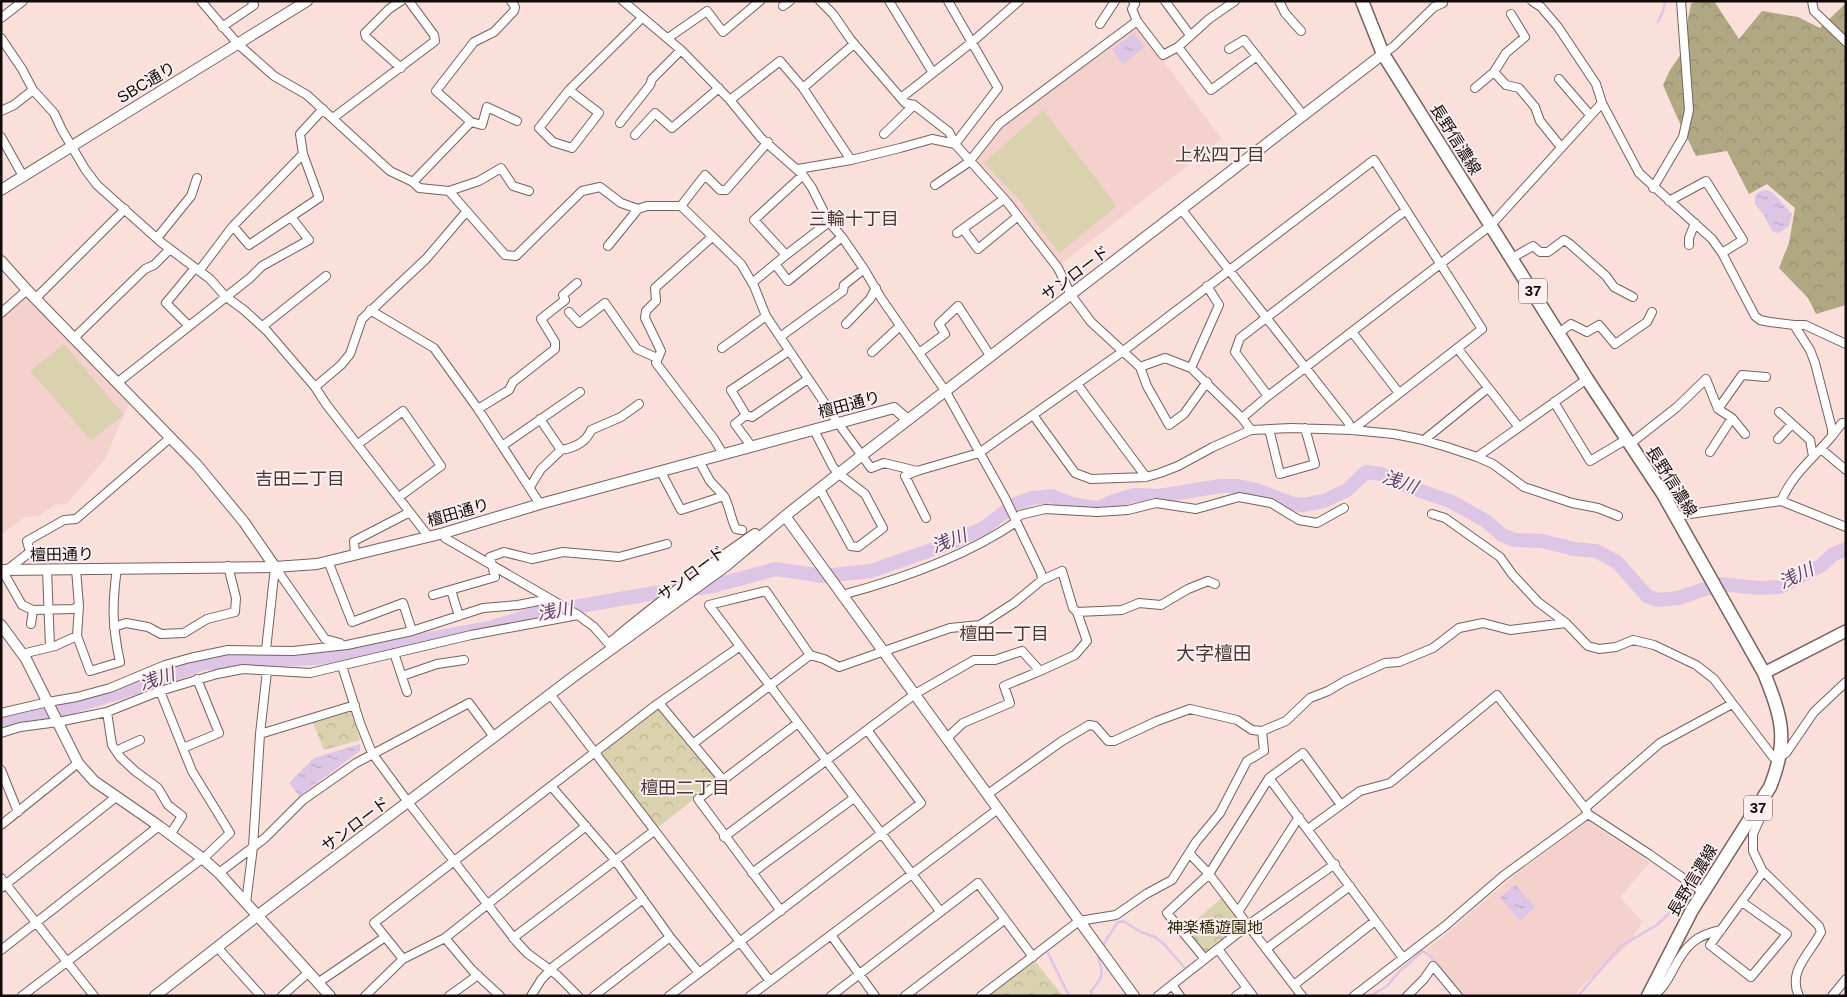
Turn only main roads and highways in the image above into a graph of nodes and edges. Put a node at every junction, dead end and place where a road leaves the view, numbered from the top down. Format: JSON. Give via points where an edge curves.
{"nodes":[{"id":1,"x":1362,"y":1,"type":"edge"},
{"id":2,"x":1846,"y":630,"type":"edge"},
{"id":3,"x":1764,"y":673,"type":"junction"},
{"id":4,"x":1650,"y":993,"type":"edge"}],
"edges":[{"from":1,"to":3,"type":"main road","name":"長野信濃線","number":"37","via":[[1383,54],[1676,516]]},
{"from":2,"to":3,"type":"main road"},
{"from":3,"to":4,"type":"main road","name":"長野信濃線","number":"37","via":[[1780,718],[1782,732],[1778,768],[1759,806],[1702,892]]}]}
